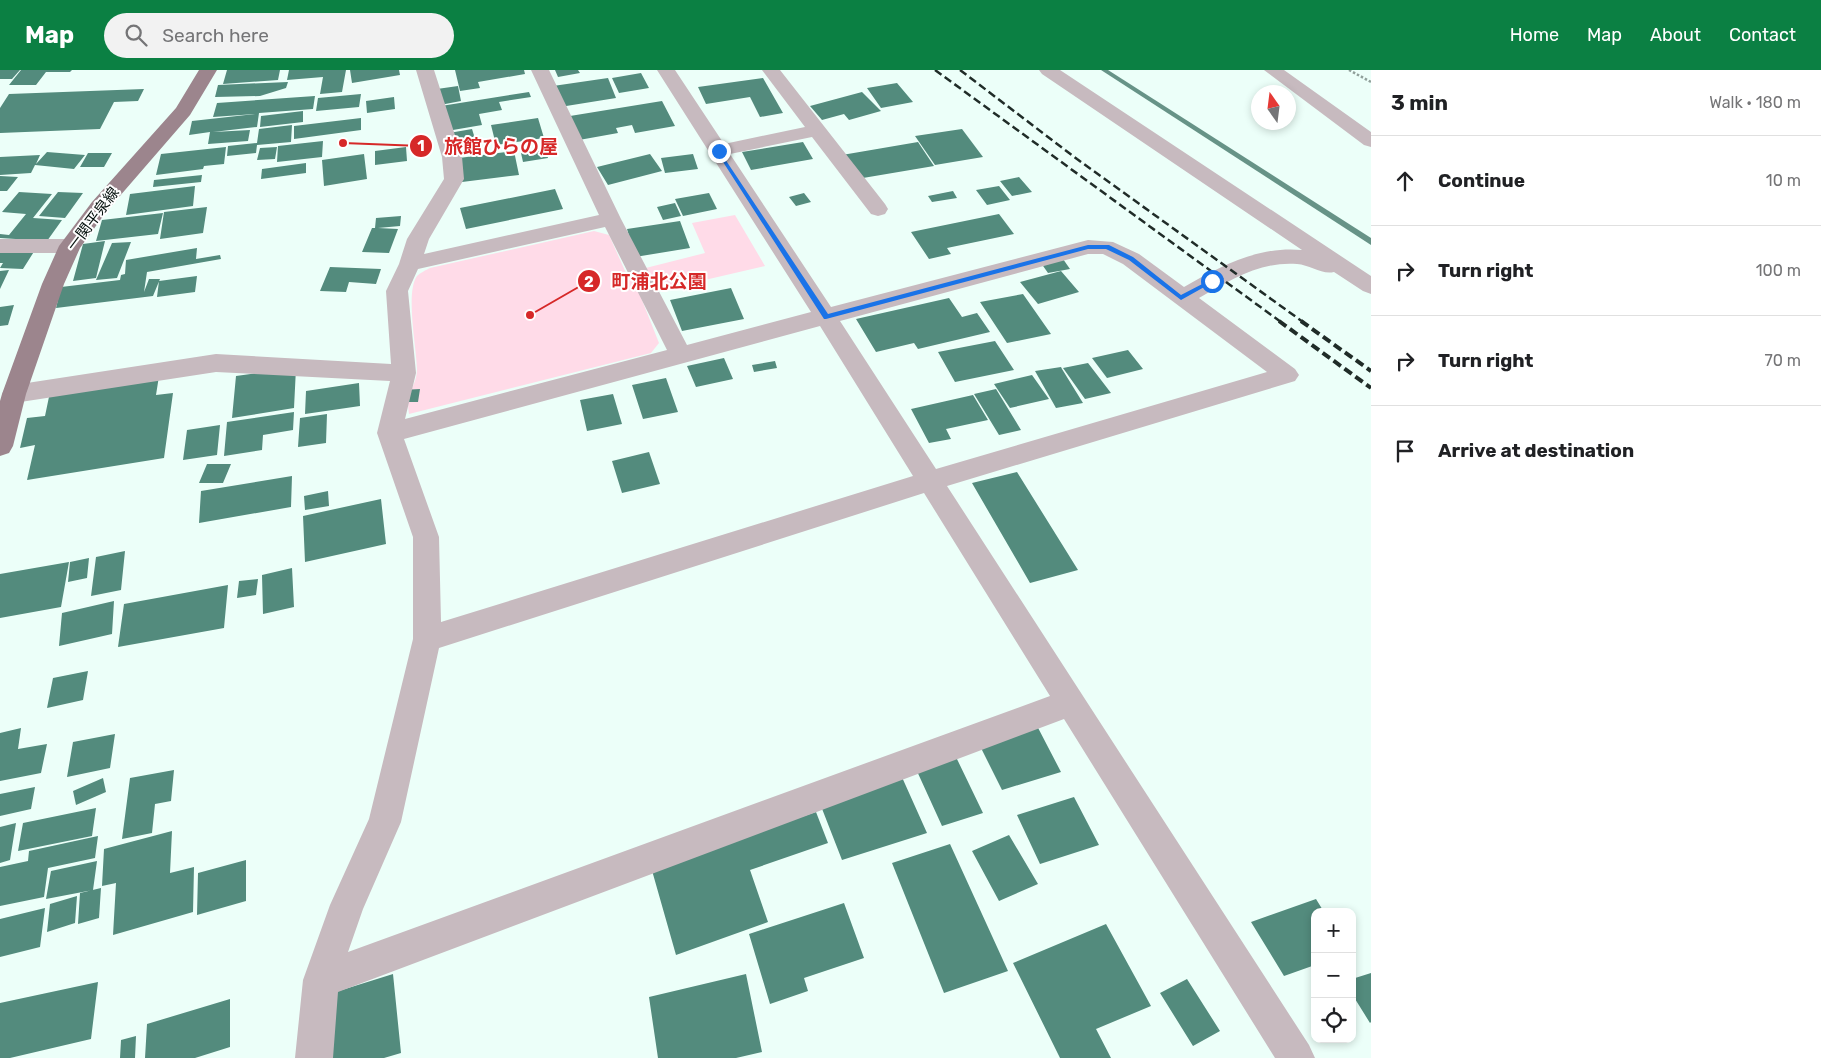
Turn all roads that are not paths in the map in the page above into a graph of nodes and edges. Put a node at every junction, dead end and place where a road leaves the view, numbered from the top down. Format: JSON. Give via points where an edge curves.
{"nodes":[{"id":1,"x":208,"y":70,"type":"edge"},
{"id":2,"x":540,"y":70,"type":"edge"},
{"id":3,"x":666,"y":70,"type":"edge"},
{"id":4,"x":771,"y":70,"type":"edge"},
{"id":5,"x":1048,"y":70,"type":"edge"},
{"id":6,"x":1273,"y":70,"type":"edge"},
{"id":7,"x":432,"y":71,"type":"edge"},
{"id":8,"x":816,"y":130,"type":"junction"},
{"id":9,"x":1371,"y":141,"type":"edge"},
{"id":10,"x":719,"y":151,"type":"junction"},
{"id":11,"x":878,"y":208,"type":"dead end"},
{"id":12,"x":611,"y":219,"type":"junction"},
{"id":13,"x":0,"y":246,"type":"edge"},
{"id":14,"x":70,"y":246,"type":"junction"},
{"id":15,"x":410,"y":264,"type":"junction"},
{"id":16,"x":1371,"y":286,"type":"edge"},
{"id":17,"x":1181,"y":298,"type":"junction"},
{"id":18,"x":826,"y":317,"type":"junction"},
{"id":19,"x":681,"y":355,"type":"junction"},
{"id":20,"x":404,"y":373,"type":"junction"},
{"id":21,"x":14,"y":394,"type":"junction"},
{"id":22,"x":389,"y":433,"type":"junction"},
{"id":23,"x":0,"y":446,"type":"edge"},
{"id":24,"x":929,"y":481,"type":"junction"},
{"id":25,"x":427,"y":639,"type":"junction"},
{"id":26,"x":1070,"y":702,"type":"junction"},
{"id":27,"x":321,"y":980,"type":"junction"},
{"id":28,"x":314,"y":1058,"type":"edge"},
{"id":29,"x":1296,"y":1058,"type":"edge"}],
"edges":[{"from":1,"to":14,"type":"main road","name":"一関平泉線","via":[[184,111]]},
{"from":2,"to":12,"type":"street"},
{"from":3,"to":10,"type":"street"},
{"from":4,"to":8,"type":"street"},
{"from":5,"to":16,"type":"street"},
{"from":6,"to":9,"type":"street"},
{"from":7,"to":15,"type":"street","via":[[452,157],[454,180],[418,239]]},
{"from":8,"to":10,"type":"street"},
{"from":8,"to":11,"type":"street"},
{"from":10,"to":18,"type":"street"},
{"from":12,"to":15,"type":"street"},
{"from":12,"to":19,"type":"street"},
{"from":13,"to":14,"type":"street"},
{"from":14,"to":21,"type":"main road","name":"一関平泉線"},
{"from":15,"to":20,"type":"street","via":[[397,291]]},
{"from":16,"to":17,"type":"street","via":[[1304,257],[1280,256],[1250,262]]},
{"from":17,"to":18,"type":"street","via":[[1131,259],[1106,247],[1088,247]]},
{"from":17,"to":24,"type":"street","via":[[1287,375]]},
{"from":18,"to":19,"type":"street"},
{"from":18,"to":24,"type":"street"},
{"from":19,"to":22,"type":"street"},
{"from":20,"to":21,"type":"street","via":[[216,363]]},
{"from":20,"to":22,"type":"street"},
{"from":21,"to":23,"type":"main road","name":"一関平泉線"},
{"from":22,"to":25,"type":"street","via":[[426,537]]},
{"from":24,"to":25,"type":"street"},
{"from":24,"to":26,"type":"street"},
{"from":25,"to":27,"type":"street","via":[[385,822],[347,905]]},
{"from":26,"to":27,"type":"street"},
{"from":26,"to":29,"type":"street"},
{"from":27,"to":28,"type":"street"}]}
